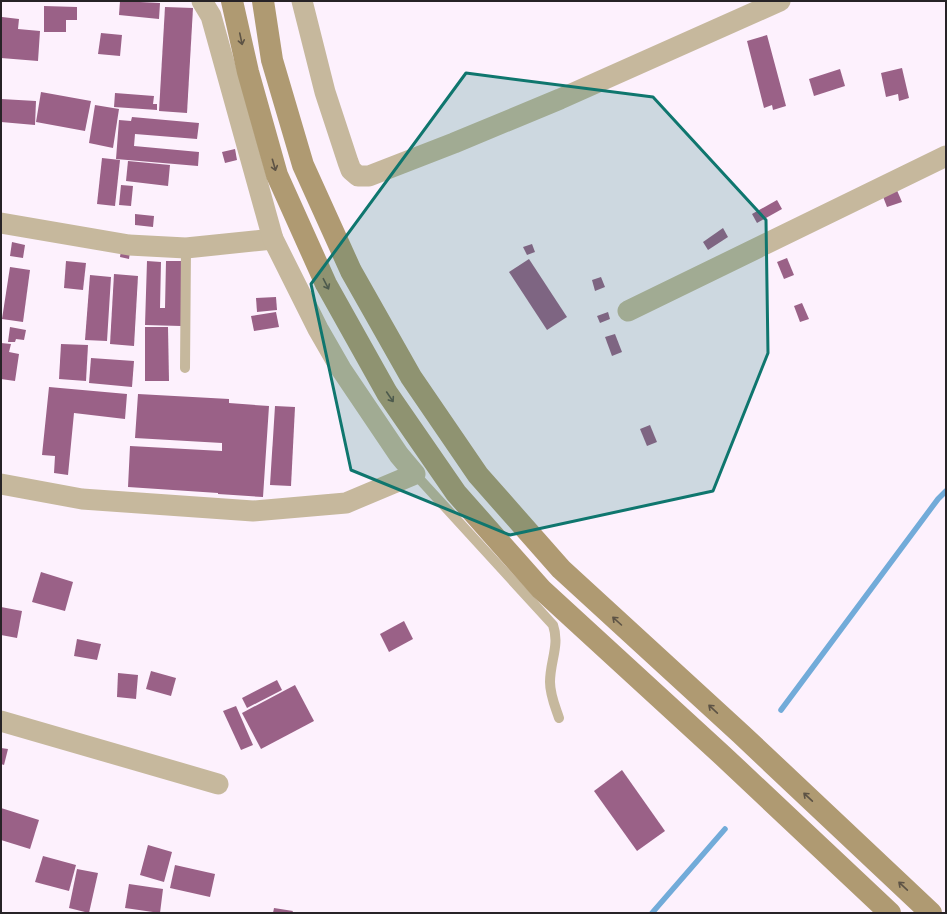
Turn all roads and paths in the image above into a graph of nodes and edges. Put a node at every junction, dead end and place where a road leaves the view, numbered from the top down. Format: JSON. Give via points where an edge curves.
{"nodes":[{"id":1,"x":202,"y":1,"type":"edge"},
{"id":2,"x":232,"y":1,"type":"edge"},
{"id":3,"x":263,"y":1,"type":"edge"},
{"id":4,"x":302,"y":1,"type":"edge"},
{"id":5,"x":780,"y":1,"type":"edge"},
{"id":6,"x":946,"y":156,"type":"edge"},
{"id":7,"x":1,"y":223,"type":"edge"},
{"id":8,"x":274,"y":239,"type":"junction"},
{"id":9,"x":186,"y":248,"type":"junction"},
{"id":10,"x":628,"y":311,"type":"dead end"},
{"id":11,"x":185,"y":368,"type":"dead end"},
{"id":12,"x":415,"y":474,"type":"junction"},
{"id":13,"x":1,"y":484,"type":"edge"},
{"id":14,"x":559,"y":718,"type":"dead end"},
{"id":15,"x":1,"y":721,"type":"edge"},
{"id":16,"x":218,"y":784,"type":"dead end"},
{"id":17,"x":890,"y":913,"type":"edge"},
{"id":18,"x":931,"y":913,"type":"edge"}],
"edges":[{"from":1,"to":8,"type":"street","via":[[211,16]]},
{"from":2,"to":17,"type":"main road","one_way":true,"via":[[248,72],[277,175],[326,284],[387,392],[456,493],[541,590]]},
{"from":18,"to":3,"type":"main road","one_way":true,"via":[[561,569],[478,475],[411,377],[351,271],[303,165],[272,60]]},
{"from":4,"to":5,"type":"street","via":[[325,92],[351,170],[358,176],[369,176],[560,99]]},
{"from":6,"to":10,"type":"street"},
{"from":7,"to":9,"type":"street","via":[[129,245]]},
{"from":8,"to":9,"type":"street"},
{"from":8,"to":12,"type":"street","via":[[318,329],[342,369]]},
{"from":9,"to":11,"type":"lane"},
{"from":12,"to":13,"type":"street","via":[[346,503],[253,511],[82,499]]},
{"from":12,"to":14,"type":"lane","via":[[553,624],[557,634],[550,683]]},
{"from":15,"to":16,"type":"street"}]}
